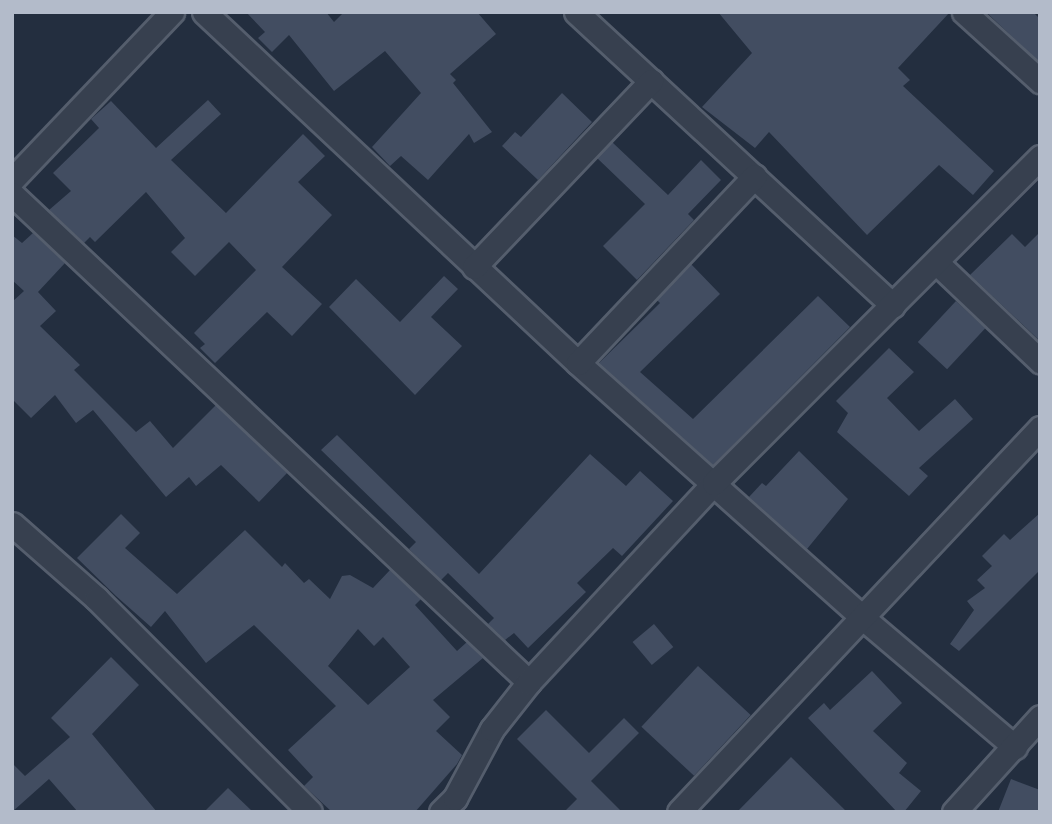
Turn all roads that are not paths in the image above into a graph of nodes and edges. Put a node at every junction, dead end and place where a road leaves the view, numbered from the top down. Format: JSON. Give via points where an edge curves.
{"nodes":[{"id":1,"x":172,"y":12,"type":"edge"},
{"id":2,"x":204,"y":12,"type":"edge"},
{"id":3,"x":576,"y":12,"type":"edge"},
{"id":4,"x":964,"y":12,"type":"edge"},
{"id":5,"x":1040,"y":80,"type":"edge"},
{"id":6,"x":651,"y":81,"type":"junction"},
{"id":7,"x":1040,"y":157,"type":"edge"},
{"id":8,"x":14,"y":171,"type":"edge"},
{"id":9,"x":755,"y":176,"type":"junction"},
{"id":10,"x":12,"y":194,"type":"edge"},
{"id":11,"x":936,"y":262,"type":"junction"},
{"id":12,"x":474,"y":267,"type":"junction"},
{"id":13,"x":894,"y":306,"type":"junction"},
{"id":14,"x":1040,"y":361,"type":"edge"},
{"id":15,"x":578,"y":363,"type":"junction"},
{"id":16,"x":1040,"y":428,"type":"edge"},
{"id":17,"x":713,"y":483,"type":"junction"},
{"id":18,"x":12,"y":524,"type":"edge"},
{"id":19,"x":864,"y":620,"type":"junction"},
{"id":20,"x":529,"y":682,"type":"junction"},
{"id":21,"x":1040,"y":717,"type":"edge"},
{"id":22,"x":1015,"y":747,"type":"junction"},
{"id":23,"x":310,"y":812,"type":"edge"},
{"id":24,"x":441,"y":812,"type":"edge"},
{"id":25,"x":679,"y":812,"type":"edge"},
{"id":26,"x":954,"y":812,"type":"edge"}],
"edges":[{"from":1,"to":8,"type":"street"},
{"from":2,"to":12,"type":"street"},
{"from":3,"to":6,"type":"street"},
{"from":4,"to":5,"type":"street"},
{"from":6,"to":9,"type":"street"},
{"from":6,"to":12,"type":"street"},
{"from":7,"to":11,"type":"street"},
{"from":9,"to":13,"type":"street"},
{"from":9,"to":15,"type":"street"},
{"from":10,"to":20,"type":"street"},
{"from":11,"to":13,"type":"street"},
{"from":11,"to":14,"type":"street"},
{"from":12,"to":15,"type":"street"},
{"from":13,"to":17,"type":"street"},
{"from":15,"to":17,"type":"street"},
{"from":16,"to":19,"type":"street"},
{"from":17,"to":19,"type":"street"},
{"from":17,"to":20,"type":"street"},
{"from":18,"to":23,"type":"street","via":[[97,599]]},
{"from":19,"to":22,"type":"street"},
{"from":19,"to":25,"type":"street"},
{"from":20,"to":24,"type":"street","via":[[492,729],[455,798]]},
{"from":21,"to":22,"type":"street"},
{"from":22,"to":26,"type":"street"}]}
